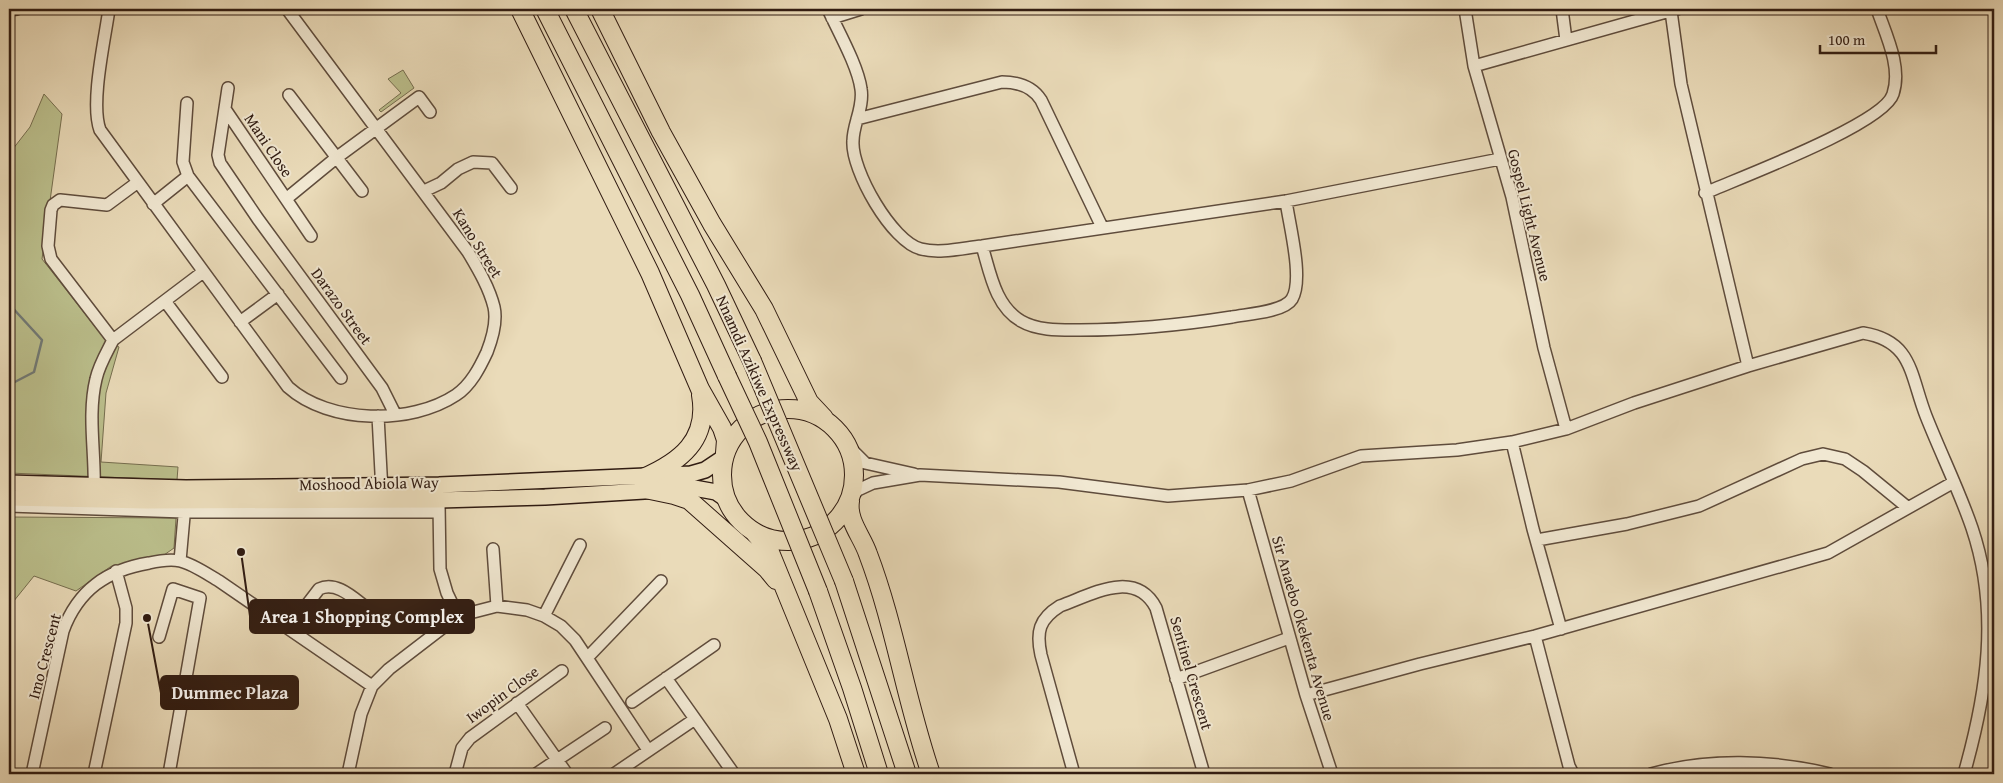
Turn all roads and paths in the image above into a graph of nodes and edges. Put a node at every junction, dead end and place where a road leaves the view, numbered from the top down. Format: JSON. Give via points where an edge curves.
{"nodes":[{"id":1,"x":17,"y":9,"type":"edge"},
{"id":2,"x":109,"y":9,"type":"edge"},
{"id":3,"x":287,"y":9,"type":"edge"},
{"id":4,"x":520,"y":9,"type":"edge"},
{"id":5,"x":545,"y":9,"type":"edge"},
{"id":6,"x":574,"y":9,"type":"edge"},
{"id":7,"x":600,"y":9,"type":"edge"},
{"id":8,"x":861,"y":9,"type":"edge"},
{"id":9,"x":1465,"y":9,"type":"edge"},
{"id":10,"x":1562,"y":9,"type":"edge"},
{"id":11,"x":1877,"y":9,"type":"edge"},
{"id":12,"x":9,"y":10,"type":"edge"},
{"id":13,"x":1674,"y":10,"type":"edge"},
{"id":14,"x":830,"y":14,"type":"edge"},
{"id":15,"x":555,"y":29,"type":"junction"},
{"id":16,"x":1566,"y":40,"type":"junction"},
{"id":17,"x":593,"y":49,"type":"junction"},
{"id":18,"x":1474,"y":66,"type":"junction"},
{"id":19,"x":228,"y":88,"type":"dead end"},
{"id":20,"x":289,"y":95,"type":"dead end"},
{"id":21,"x":187,"y":103,"type":"dead end"},
{"id":22,"x":224,"y":109,"type":"junction"},
{"id":23,"x":430,"y":112,"type":"dead end"},
{"id":24,"x":857,"y":120,"type":"junction"},
{"id":25,"x":377,"y":127,"type":"junction"},
{"id":26,"x":661,"y":132,"type":"junction"},
{"id":27,"x":589,"y":148,"type":"junction"},
{"id":28,"x":336,"y":158,"type":"junction"},
{"id":29,"x":1500,"y":159,"type":"junction"},
{"id":30,"x":188,"y":176,"type":"junction"},
{"id":31,"x":138,"y":182,"type":"junction"},
{"id":32,"x":511,"y":188,"type":"dead end"},
{"id":33,"x":362,"y":191,"type":"dead end"},
{"id":34,"x":424,"y":191,"type":"junction"},
{"id":35,"x":1705,"y":193,"type":"junction"},
{"id":36,"x":286,"y":199,"type":"junction"},
{"id":37,"x":1286,"y":201,"type":"junction"},
{"id":38,"x":153,"y":204,"type":"junction"},
{"id":39,"x":1102,"y":227,"type":"junction"},
{"id":40,"x":311,"y":236,"type":"dead end"},
{"id":41,"x":982,"y":246,"type":"junction"},
{"id":42,"x":203,"y":272,"type":"junction"},
{"id":43,"x":278,"y":294,"type":"junction"},
{"id":44,"x":165,"y":301,"type":"junction"},
{"id":45,"x":240,"y":322,"type":"junction"},
{"id":46,"x":114,"y":340,"type":"junction"},
{"id":47,"x":1748,"y":366,"type":"junction"},
{"id":48,"x":222,"y":377,"type":"dead end"},
{"id":49,"x":341,"y":378,"type":"dead end"},
{"id":50,"x":700,"y":389,"type":"junction"},
{"id":51,"x":395,"y":414,"type":"junction"},
{"id":52,"x":378,"y":416,"type":"junction"},
{"id":53,"x":824,"y":418,"type":"junction"},
{"id":54,"x":1566,"y":430,"type":"junction"},
{"id":55,"x":1512,"y":442,"type":"junction"},
{"id":56,"x":849,"y":447,"type":"junction"},
{"id":57,"x":724,"y":455,"type":"junction"},
{"id":58,"x":920,"y":475,"type":"junction"},
{"id":59,"x":1954,"y":482,"type":"junction"},
{"id":60,"x":9,"y":483,"type":"edge"},
{"id":61,"x":647,"y":484,"type":"junction"},
{"id":62,"x":1248,"y":490,"type":"junction"},
{"id":63,"x":19,"y":493,"type":"edge"},
{"id":64,"x":94,"y":493,"type":"junction"},
{"id":65,"x":382,"y":493,"type":"junction"},
{"id":66,"x":439,"y":499,"type":"junction"},
{"id":67,"x":726,"y":499,"type":"junction"},
{"id":68,"x":850,"y":499,"type":"junction"},
{"id":69,"x":185,"y":500,"type":"junction"},
{"id":70,"x":9,"y":506,"type":"edge"},
{"id":71,"x":1907,"y":507,"type":"junction"},
{"id":72,"x":752,"y":530,"type":"junction"},
{"id":73,"x":1537,"y":540,"type":"junction"},
{"id":74,"x":580,"y":545,"type":"dead end"},
{"id":75,"x":494,"y":549,"type":"dead end"},
{"id":76,"x":180,"y":561,"type":"junction"},
{"id":77,"x":116,"y":571,"type":"junction"},
{"id":78,"x":661,"y":581,"type":"dead end"},
{"id":79,"x":785,"y":593,"type":"junction"},
{"id":80,"x":497,"y":606,"type":"junction"},
{"id":81,"x":371,"y":612,"type":"dead end"},
{"id":82,"x":458,"y":616,"type":"junction"},
{"id":83,"x":544,"y":616,"type":"junction"},
{"id":84,"x":290,"y":628,"type":"junction"},
{"id":85,"x":1561,"y":629,"type":"junction"},
{"id":86,"x":1535,"y":636,"type":"junction"},
{"id":87,"x":159,"y":637,"type":"dead end"},
{"id":88,"x":1289,"y":638,"type":"junction"},
{"id":89,"x":1991,"y":638,"type":"edge"},
{"id":90,"x":714,"y":645,"type":"dead end"},
{"id":91,"x":588,"y":658,"type":"junction"},
{"id":92,"x":562,"y":671,"type":"dead end"},
{"id":93,"x":666,"y":678,"type":"junction"},
{"id":94,"x":1176,"y":679,"type":"junction"},
{"id":95,"x":372,"y":686,"type":"junction"},
{"id":96,"x":1306,"y":695,"type":"junction"},
{"id":97,"x":632,"y":702,"type":"dead end"},
{"id":98,"x":517,"y":703,"type":"junction"},
{"id":99,"x":695,"y":719,"type":"junction"},
{"id":100,"x":606,"y":728,"type":"dead end"},
{"id":101,"x":648,"y":750,"type":"junction"},
{"id":102,"x":557,"y":760,"type":"junction"},
{"id":103,"x":32,"y":774,"type":"edge"},
{"id":104,"x":94,"y":774,"type":"edge"},
{"id":105,"x":169,"y":774,"type":"edge"},
{"id":106,"x":348,"y":774,"type":"edge"},
{"id":107,"x":455,"y":774,"type":"edge"},
{"id":108,"x":536,"y":774,"type":"edge"},
{"id":109,"x":567,"y":774,"type":"edge"},
{"id":110,"x":614,"y":774,"type":"edge"},
{"id":111,"x":734,"y":774,"type":"edge"},
{"id":112,"x":856,"y":774,"type":"edge"},
{"id":113,"x":878,"y":774,"type":"edge"},
{"id":114,"x":907,"y":774,"type":"edge"},
{"id":115,"x":931,"y":774,"type":"edge"},
{"id":116,"x":1074,"y":774,"type":"edge"},
{"id":117,"x":1204,"y":774,"type":"edge"},
{"id":118,"x":1332,"y":774,"type":"edge"},
{"id":119,"x":1573,"y":774,"type":"edge"},
{"id":120,"x":1651,"y":774,"type":"edge"},
{"id":121,"x":1830,"y":774,"type":"edge"},
{"id":122,"x":1964,"y":774,"type":"edge"}],
"edges":[{"from":1,"to":12,"type":"street"},
{"from":2,"to":31,"type":"street","name":"Kano Street","via":[[96,121]]},
{"from":3,"to":25,"type":"street","name":"Kano Street"},
{"from":4,"to":27,"type":"highway"},
{"from":5,"to":15,"type":"highway","name":"Nnamdi Azikiwe Expressway"},
{"from":6,"to":17,"type":"highway","name":"Nnamdi Azikiwe Expressway"},
{"from":7,"to":26,"type":"highway","name":"Nnamdi Azikiwe Expressway"},
{"from":8,"to":14,"type":"street"},
{"from":9,"to":18,"type":"street","name":"Gospel Light Avenue"},
{"from":10,"to":16,"type":"street"},
{"from":11,"to":35,"type":"street","via":[[1894,59],[1896,82],[1893,96],[1884,108],[1858,126]]},
{"from":13,"to":16,"type":"street"},
{"from":13,"to":35,"type":"street","via":[[1681,84]]},
{"from":14,"to":24,"type":"street","via":[[861,86]]},
{"from":15,"to":27,"type":"highway"},
{"from":15,"to":113,"type":"highway","name":"Nnamdi Azikiwe Expressway","bridge":true,"via":[[690,295],[758,442],[818,591]]},
{"from":16,"to":18,"type":"street"},
{"from":17,"to":26,"type":"highway"},
{"from":17,"to":114,"type":"highway","name":"Nnamdi Azikiwe Expressway","bridge":true,"via":[[712,277],[752,361],[844,581]]},
{"from":18,"to":29,"type":"street","name":"Gospel Light Avenue"},
{"from":19,"to":22,"type":"street","name":"Darazo Street"},
{"from":20,"to":28,"type":"street"},
{"from":21,"to":30,"type":"street","via":[[184,162]]},
{"from":22,"to":36,"type":"street","name":"Mani Close"},
{"from":22,"to":51,"type":"street","name":"Darazo Street","via":[[218,155],[220,163],[382,388]]},
{"from":23,"to":25,"type":"street","via":[[419,97]]},
{"from":24,"to":39,"type":"street","via":[[1002,82],[1022,84],[1041,100]]},
{"from":24,"to":41,"type":"street","via":[[852,142],[857,162],[871,194],[898,234],[922,249]]},
{"from":25,"to":28,"type":"street"},
{"from":25,"to":34,"type":"street","name":"Kano Street"},
{"from":26,"to":53,"type":"highway","name":"Nnamdi Azikiwe Expressway","via":[[764,309],[808,402]]},
{"from":27,"to":50,"type":"highway","via":[[650,272]]},
{"from":28,"to":33,"type":"street"},
{"from":28,"to":36,"type":"street"},
{"from":29,"to":37,"type":"street"},
{"from":29,"to":54,"type":"street","name":"Gospel Light Avenue","via":[[1512,197],[1544,348]]},
{"from":30,"to":38,"type":"street"},
{"from":30,"to":43,"type":"street"},
{"from":31,"to":38,"type":"street","name":"Kano Street"},
{"from":31,"to":46,"type":"street","via":[[107,205],[60,200],[51,210],[48,246],[51,259]]},
{"from":32,"to":34,"type":"street","via":[[492,163],[473,162]]},
{"from":34,"to":51,"type":"street","name":"Kano Street","via":[[468,252],[487,286],[495,308],[494,325],[482,364],[458,394],[419,411]]},
{"from":35,"to":47,"type":"street"},
{"from":36,"to":40,"type":"street","name":"Mani Close"},
{"from":37,"to":39,"type":"street"},
{"from":37,"to":41,"type":"street","via":[[1297,278],[1292,300],[1285,306],[1264,311],[1180,326],[1062,330],[1030,326],[1003,304]]},
{"from":38,"to":42,"type":"street","name":"Kano Street"},
{"from":39,"to":41,"type":"street"},
{"from":42,"to":44,"type":"street"},
{"from":42,"to":45,"type":"street","name":"Kano Street"},
{"from":43,"to":45,"type":"street"},
{"from":43,"to":49,"type":"street"},
{"from":44,"to":46,"type":"street"},
{"from":44,"to":48,"type":"street"},
{"from":45,"to":52,"type":"street","name":"Kano Street","via":[[288,387],[298,395],[336,412]]},
{"from":46,"to":64,"type":"street","via":[[95,382]]},
{"from":47,"to":54,"type":"street","via":[[1634,403]]},
{"from":47,"to":59,"type":"street","via":[[1863,333],[1878,335],[1892,342],[1902,352]]},
{"from":50,"to":57,"type":"highway","via":[[724,434]]},
{"from":50,"to":61,"type":"highway","via":[[700,424],[689,448]]},
{"from":51,"to":52,"type":"street","name":"Kano Street"},
{"from":52,"to":65,"type":"street"},
{"from":53,"to":56,"type":"highway"},
{"from":53,"to":57,"type":"highway","via":[[791,408],[766,412],[744,424]]},
{"from":54,"to":55,"type":"street"},
{"from":55,"to":62,"type":"street","via":[[1457,450],[1361,456],[1291,481]]},
{"from":55,"to":73,"type":"street"},
{"from":56,"to":58,"type":"street","via":[[865,463]]},
{"from":56,"to":68,"type":"highway","via":[[854,472]]},
{"from":57,"to":61,"type":"main road","name":"Moshood Abiola Way","via":[[700,472]]},
{"from":57,"to":67,"type":"highway","via":[[721,472]]},
{"from":58,"to":62,"type":"street","via":[[1050,482],[1168,496]]},
{"from":58,"to":68,"type":"street","via":[[873,483],[858,490]]},
{"from":59,"to":71,"type":"street"},
{"from":59,"to":89,"type":"street","via":[[1981,562]]},
{"from":60,"to":63,"type":"main road","name":"Moshood Abiola Way"},
{"from":61,"to":66,"type":"main road","name":"Moshood Abiola Way"},
{"from":61,"to":67,"type":"main road","name":"Moshood Abiola Way","via":[[701,489],[716,492]]},
{"from":61,"to":79,"type":"highway","via":[[697,506],[767,569]]},
{"from":62,"to":88,"type":"street","name":"Sir Anaebo Okekenta Avenue"},
{"from":63,"to":64,"type":"main road","name":"Moshood Abiola Way"},
{"from":64,"to":69,"type":"main road","name":"Moshood Abiola Way"},
{"from":65,"to":66,"type":"main road","name":"Moshood Abiola Way"},
{"from":65,"to":69,"type":"main road","name":"Moshood Abiola Way"},
{"from":66,"to":69,"type":"street"},
{"from":66,"to":82,"type":"street","via":[[440,569]]},
{"from":67,"to":72,"type":"highway"},
{"from":68,"to":72,"type":"highway","via":[[833,524],[808,538],[779,540]]},
{"from":68,"to":115,"type":"highway","via":[[852,520],[868,551],[883,595]]},
{"from":69,"to":70,"type":"street"},
{"from":69,"to":76,"type":"street"},
{"from":71,"to":73,"type":"street","via":[[1845,459],[1823,454],[1802,459],[1699,506],[1626,524]]},
{"from":71,"to":85,"type":"street","via":[[1828,553]]},
{"from":72,"to":79,"type":"highway","via":[[768,550]]},
{"from":73,"to":85,"type":"street"},
{"from":74,"to":83,"type":"street"},
{"from":75,"to":80,"type":"street"},
{"from":76,"to":77,"type":"street","name":"Imo Crescent","via":[[156,562]]},
{"from":76,"to":84,"type":"street","name":"Imo Crescent","via":[[219,580]]},
{"from":77,"to":103,"type":"street","name":"Imo Crescent","via":[[91,588],[69,616]]},
{"from":77,"to":104,"type":"street","via":[[126,608],[126,622]]},
{"from":78,"to":91,"type":"street"},
{"from":79,"to":112,"type":"highway","via":[[838,719]]},
{"from":80,"to":82,"type":"street"},
{"from":80,"to":83,"type":"street","via":[[528,610]]},
{"from":81,"to":84,"type":"street","via":[[336,587],[324,586]]},
{"from":82,"to":95,"type":"street"},
{"from":83,"to":91,"type":"street","via":[[575,640]]},
{"from":84,"to":95,"type":"street","name":"Imo Crescent"},
{"from":85,"to":86,"type":"street"},
{"from":86,"to":96,"type":"street"},
{"from":86,"to":119,"type":"street"},
{"from":87,"to":105,"type":"street","via":[[173,589],[200,598]]},
{"from":88,"to":94,"type":"street"},
{"from":88,"to":96,"type":"street","name":"Sir Anaebo Okekenta Avenue"},
{"from":89,"to":122,"type":"street","via":[[1983,700]]},
{"from":90,"to":93,"type":"street"},
{"from":91,"to":101,"type":"street"},
{"from":92,"to":98,"type":"street","name":"Iwopin Close"},
{"from":93,"to":97,"type":"street"},
{"from":93,"to":99,"type":"street"},
{"from":94,"to":116,"type":"street","name":"Sentinel Crescent","via":[[1156,608],[1137,588],[1110,587],[1053,610],[1040,627],[1038,638]]},
{"from":94,"to":117,"type":"street","name":"Sentinel Crescent"},
{"from":95,"to":106,"type":"street","via":[[361,714]]},
{"from":96,"to":118,"type":"street","name":"Sir Anaebo Okekenta Avenue"},
{"from":98,"to":102,"type":"street"},
{"from":98,"to":107,"type":"street","name":"Iwopin Close","via":[[470,738],[462,748]]},
{"from":99,"to":101,"type":"street"},
{"from":99,"to":111,"type":"street"},
{"from":100,"to":102,"type":"street"},
{"from":101,"to":110,"type":"street"},
{"from":102,"to":108,"type":"street"},
{"from":102,"to":109,"type":"street"},
{"from":120,"to":121,"type":"street","via":[[1753,762],[1796,766]]}]}
